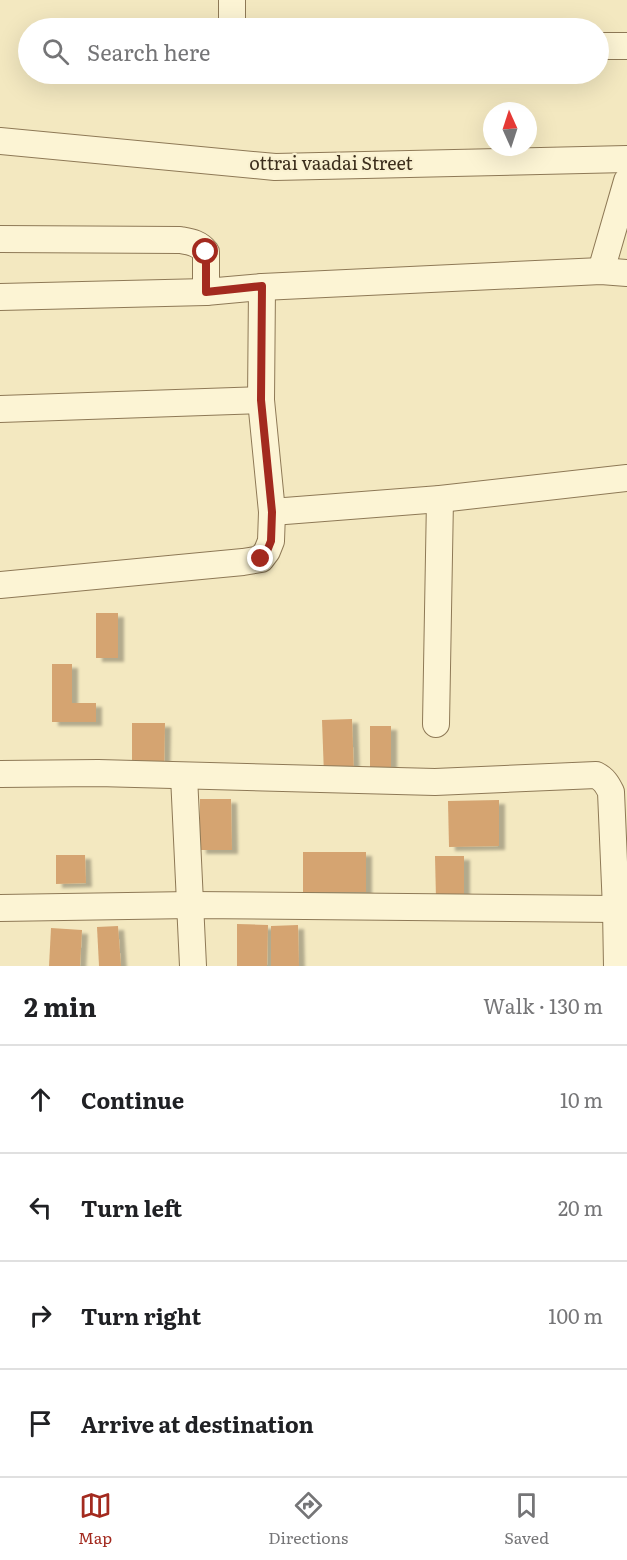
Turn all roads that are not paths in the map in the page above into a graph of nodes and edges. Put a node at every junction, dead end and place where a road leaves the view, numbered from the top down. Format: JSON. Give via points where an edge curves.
{"nodes":[{"id":1,"x":232,"y":0,"type":"edge"},
{"id":2,"x":232,"y":18,"type":"edge"},
{"id":3,"x":609,"y":46,"type":"edge"},
{"id":4,"x":627,"y":46,"type":"edge"},
{"id":5,"x":0,"y":141,"type":"edge"},
{"id":6,"x":627,"y":159,"type":"edge"},
{"id":7,"x":627,"y":181,"type":"edge"},
{"id":8,"x":0,"y":239,"type":"edge"},
{"id":9,"x":601,"y":271,"type":"junction"},
{"id":10,"x":627,"y":273,"type":"edge"},
{"id":11,"x":262,"y":286,"type":"junction"},
{"id":12,"x":206,"y":292,"type":"junction"},
{"id":13,"x":0,"y":297,"type":"edge"},
{"id":14,"x":261,"y":400,"type":"junction"},
{"id":15,"x":0,"y":409,"type":"edge"},
{"id":16,"x":627,"y":478,"type":"edge"},
{"id":17,"x":440,"y":499,"type":"junction"},
{"id":18,"x":272,"y":512,"type":"junction"},
{"id":19,"x":0,"y":585,"type":"edge"},
{"id":20,"x":436,"y":724,"type":"dead end"},
{"id":21,"x":0,"y":774,"type":"edge"},
{"id":22,"x":184,"y":776,"type":"junction"},
{"id":23,"x":191,"y":905,"type":"junction"},
{"id":24,"x":0,"y":908,"type":"edge"},
{"id":25,"x":616,"y":909,"type":"junction"},
{"id":26,"x":193,"y":966,"type":"edge"},
{"id":27,"x":617,"y":966,"type":"edge"}],
"edges":[{"from":1,"to":2,"type":"street"},
{"from":3,"to":4,"type":"street"},
{"from":5,"to":6,"type":"street","name":"ottrai vaadai Street","via":[[275,167]]},
{"from":7,"to":9,"type":"street"},
{"from":8,"to":12,"type":"street","via":[[191,242],[206,252]]},
{"from":9,"to":10,"type":"street"},
{"from":9,"to":11,"type":"street"},
{"from":11,"to":12,"type":"street"},
{"from":11,"to":14,"type":"street"},
{"from":12,"to":13,"type":"street"},
{"from":14,"to":15,"type":"street"},
{"from":14,"to":18,"type":"street"},
{"from":16,"to":17,"type":"street"},
{"from":17,"to":18,"type":"street"},
{"from":17,"to":20,"type":"street"},
{"from":18,"to":19,"type":"street","via":[[271,541],[261,559]]},
{"from":21,"to":22,"type":"street"},
{"from":22,"to":23,"type":"street"},
{"from":22,"to":25,"type":"street","via":[[435,782],[596,775],[602,777],[611,792]]},
{"from":23,"to":24,"type":"street"},
{"from":23,"to":25,"type":"street"},
{"from":23,"to":26,"type":"street"},
{"from":25,"to":27,"type":"street"}]}
